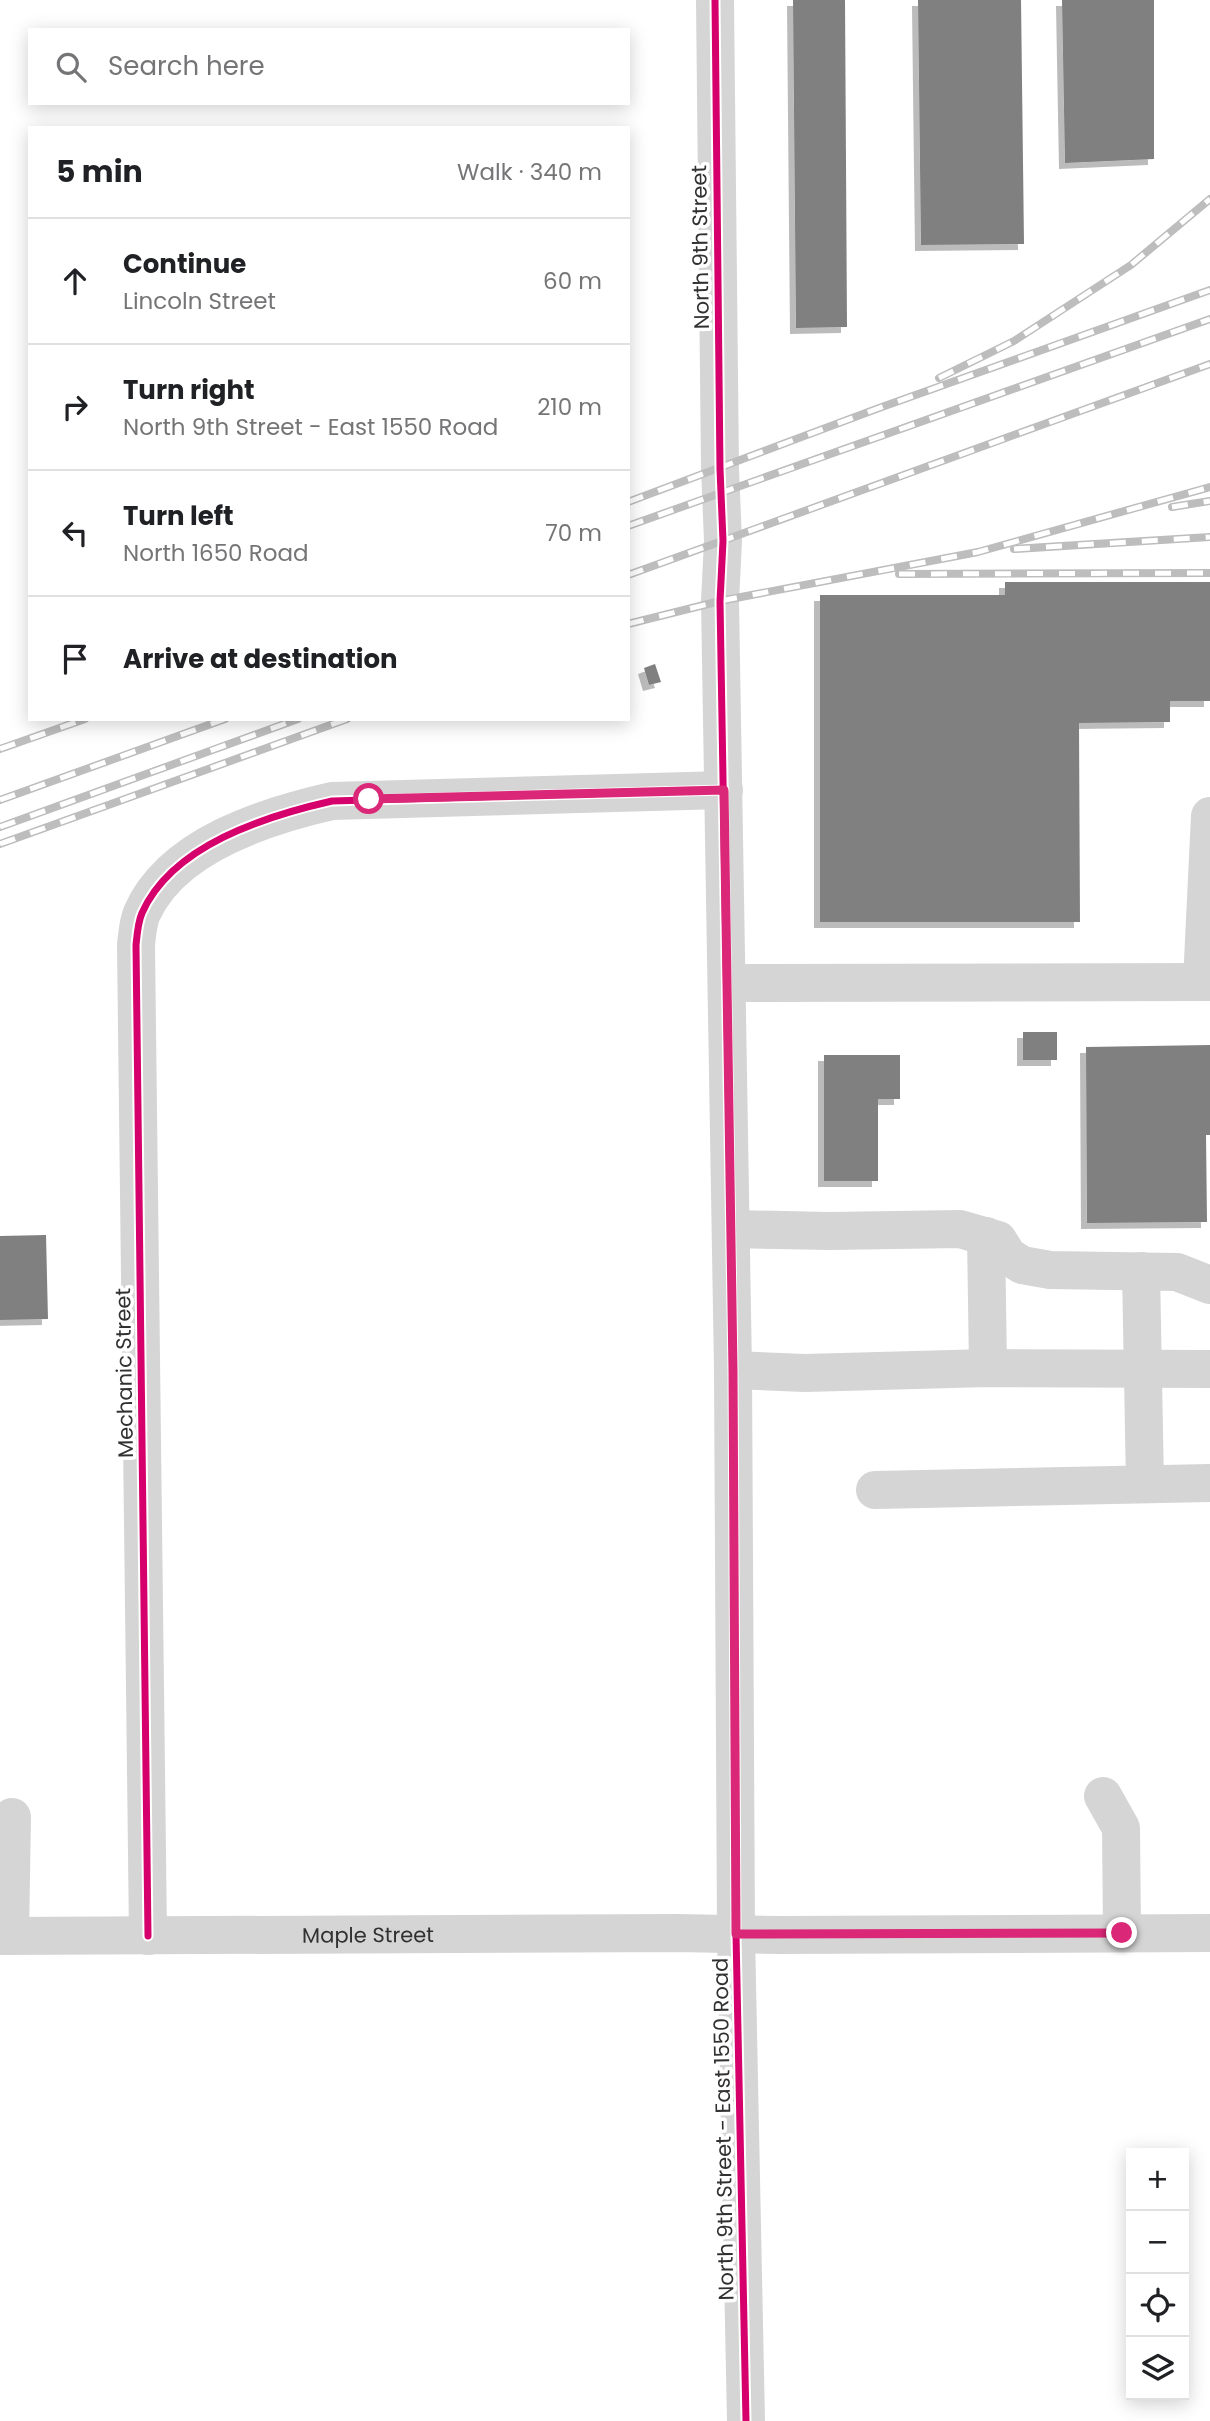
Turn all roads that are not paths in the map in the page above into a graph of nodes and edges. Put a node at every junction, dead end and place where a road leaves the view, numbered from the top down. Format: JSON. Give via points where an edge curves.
{"nodes":[{"id":1,"x":715,"y":0,"type":"edge"},
{"id":2,"x":721,"y":493,"type":"joint"},
{"id":3,"x":724,"y":790,"type":"junction"},
{"id":4,"x":1210,"y":816,"type":"edge"},
{"id":5,"x":1206,"y":982,"type":"edge"},
{"id":6,"x":727,"y":983,"type":"junction"},
{"id":7,"x":731,"y":1229,"type":"junction"},
{"id":8,"x":986,"y":1236,"type":"junction"},
{"id":9,"x":1141,"y":1271,"type":"junction"},
{"id":10,"x":1210,"y":1285,"type":"edge"},
{"id":11,"x":988,"y":1368,"type":"junction"},
{"id":12,"x":1143,"y":1369,"type":"junction"},
{"id":13,"x":1210,"y":1369,"type":"edge"},
{"id":14,"x":733,"y":1370,"type":"junction"},
{"id":15,"x":1210,"y":1483,"type":"edge"},
{"id":16,"x":1145,"y":1484,"type":"junction"},
{"id":17,"x":875,"y":1490,"type":"dead end"},
{"id":18,"x":1104,"y":1796,"type":"dead end"},
{"id":19,"x":12,"y":1817,"type":"dead end"},
{"id":20,"x":1122,"y":1933,"type":"junction"},
{"id":21,"x":1210,"y":1933,"type":"edge"},
{"id":22,"x":736,"y":1934,"type":"junction"},
{"id":23,"x":5,"y":1936,"type":"edge"},
{"id":24,"x":148,"y":1936,"type":"junction"},
{"id":25,"x":746,"y":2421,"type":"edge"}],
"edges":[{"from":1,"to":2,"type":"street","name":"North 9th Street"},
{"from":2,"to":3,"type":"street","name":"North 9th Street - East 1550 Road"},
{"from":3,"to":6,"type":"street","name":"North 9th Street - East 1550 Road"},
{"from":3,"to":24,"type":"street","name":"Mechanic Street","via":[[332,801],[255,822],[193,855],[163,879],[141,914],[136,945]]},
{"from":4,"to":5,"type":"street"},
{"from":5,"to":6,"type":"street"},
{"from":6,"to":7,"type":"street","name":"North 9th Street - East 1550 Road"},
{"from":7,"to":8,"type":"street","via":[[960,1229]]},
{"from":7,"to":14,"type":"street","name":"North 9th Street - East 1550 Road"},
{"from":8,"to":9,"type":"street","via":[[998,1240],[1008,1256],[1022,1265],[1050,1270]]},
{"from":8,"to":11,"type":"street"},
{"from":9,"to":10,"type":"street","via":[[1177,1272]]},
{"from":9,"to":12,"type":"street"},
{"from":11,"to":12,"type":"street"},
{"from":11,"to":14,"type":"street","via":[[805,1373]]},
{"from":12,"to":13,"type":"street"},
{"from":12,"to":16,"type":"street"},
{"from":14,"to":22,"type":"street","name":"North 9th Street - East 1550 Road"},
{"from":15,"to":16,"type":"street"},
{"from":16,"to":17,"type":"street"},
{"from":18,"to":20,"type":"street","via":[[1121,1828]]},
{"from":19,"to":23,"type":"street"},
{"from":20,"to":21,"type":"street","name":"Maple Street"},
{"from":20,"to":22,"type":"street","name":"Maple Street"},
{"from":22,"to":24,"type":"street","name":"Maple Street"},
{"from":22,"to":25,"type":"street","name":"North 9th Street - East 1550 Road"},
{"from":23,"to":24,"type":"street","name":"Maple Street"}]}
